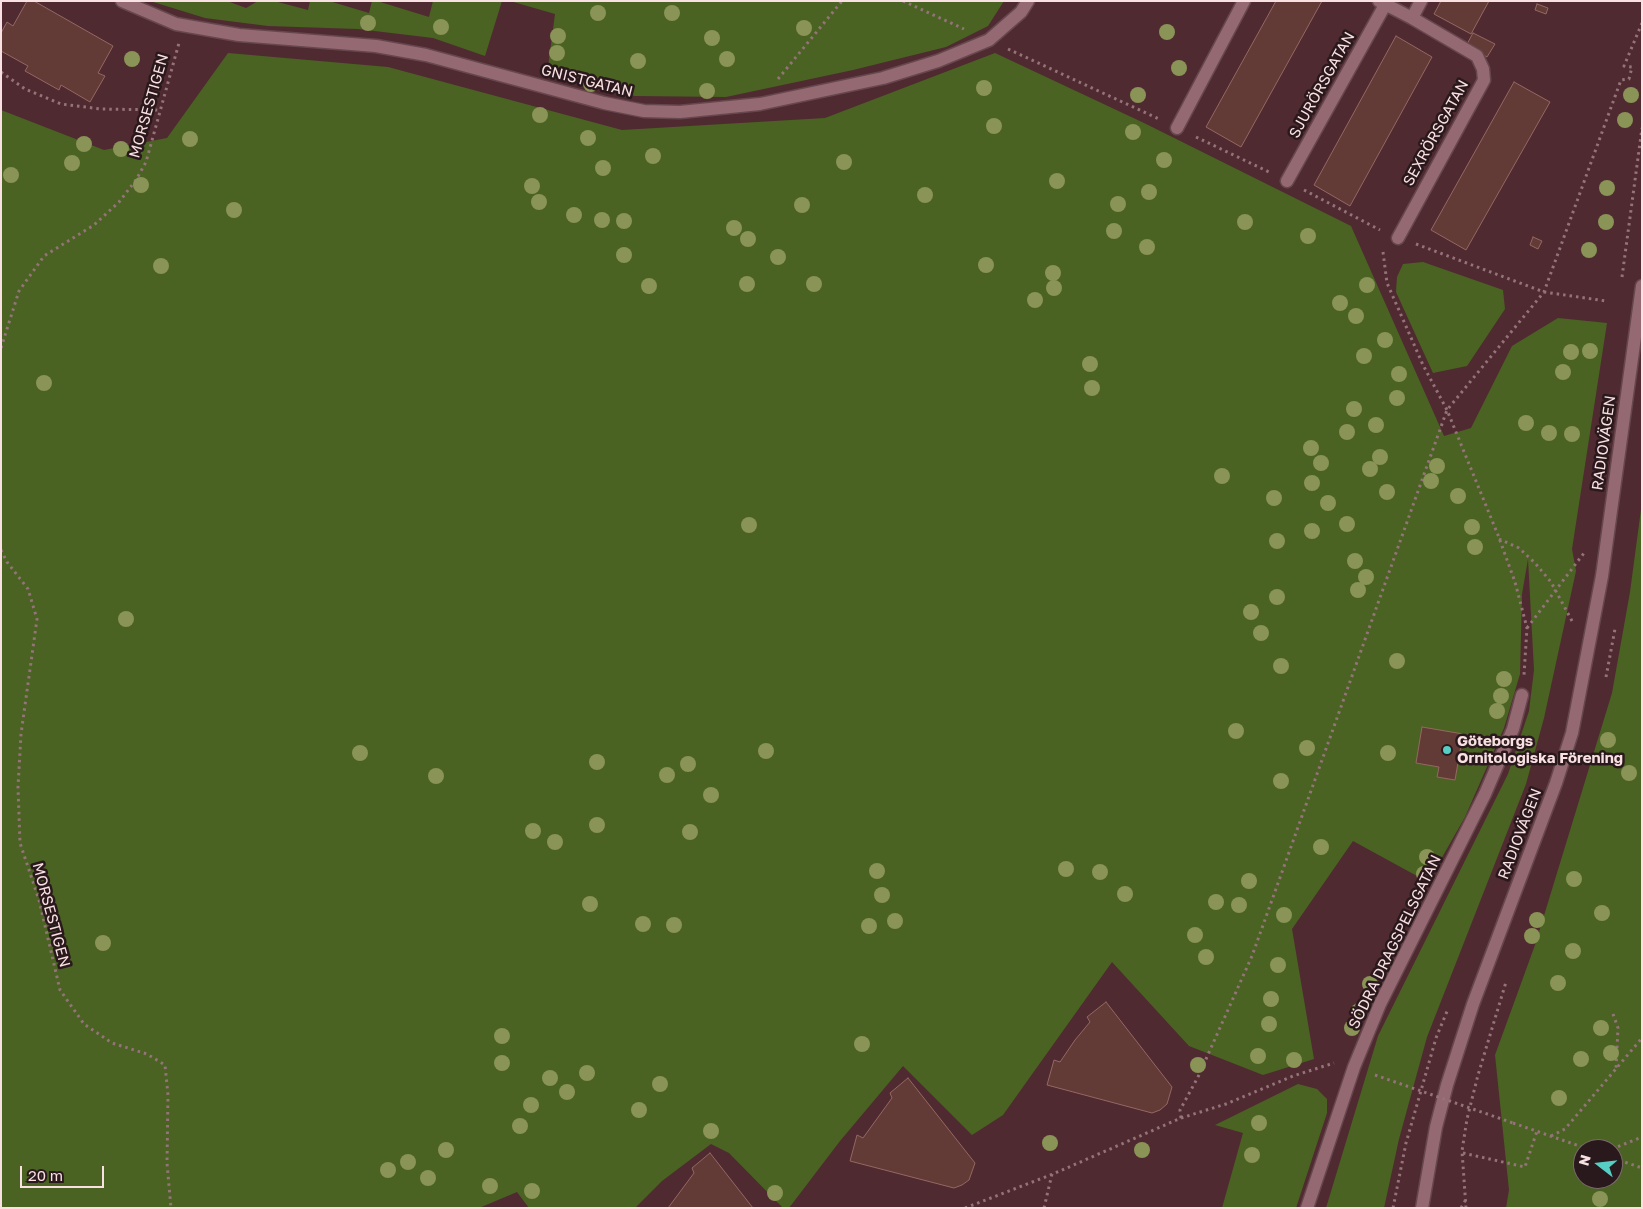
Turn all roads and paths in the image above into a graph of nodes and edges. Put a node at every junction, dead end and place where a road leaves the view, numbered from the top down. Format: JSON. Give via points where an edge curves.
{"nodes":[{"id":1,"x":122,"y":1,"type":"edge"},
{"id":2,"x":842,"y":1,"type":"edge"},
{"id":3,"x":903,"y":1,"type":"edge"},
{"id":4,"x":1028,"y":1,"type":"edge"},
{"id":5,"x":1244,"y":1,"type":"edge"},
{"id":6,"x":1421,"y":1,"type":"edge"},
{"id":7,"x":1382,"y":3,"type":"edge"},
{"id":8,"x":1412,"y":18,"type":"junction"},
{"id":9,"x":1642,"y":23,"type":"edge"},
{"id":10,"x":176,"y":24,"type":"junction"},
{"id":11,"x":989,"y":40,"type":"junction"},
{"id":12,"x":1,"y":72,"type":"edge"},
{"id":13,"x":760,"y":104,"type":"junction"},
{"id":14,"x":160,"y":110,"type":"junction"},
{"id":15,"x":1177,"y":128,"type":"dead end"},
{"id":16,"x":1287,"y":181,"type":"dead end"},
{"id":17,"x":1380,"y":230,"type":"dead end"},
{"id":18,"x":1398,"y":238,"type":"dead end"},
{"id":19,"x":1382,"y":239,"type":"dead end"},
{"id":20,"x":1383,"y":248,"type":"dead end"},
{"id":21,"x":1642,"y":286,"type":"edge"},
{"id":22,"x":1,"y":348,"type":"edge"},
{"id":23,"x":1447,"y":410,"type":"junction"},
{"id":24,"x":1499,"y":539,"type":"junction"},
{"id":25,"x":1,"y":550,"type":"edge"},
{"id":26,"x":1586,"y":558,"type":"dead end"},
{"id":27,"x":1556,"y":590,"type":"junction"},
{"id":28,"x":1576,"y":616,"type":"dead end"},
{"id":29,"x":1527,"y":628,"type":"junction"},
{"id":30,"x":1522,"y":695,"type":"joint"},
{"id":31,"x":1450,"y":1002,"type":"dead end"},
{"id":32,"x":1612,"y":1014,"type":"dead end"},
{"id":33,"x":1642,"y":1038,"type":"edge"},
{"id":34,"x":1354,"y":1067,"type":"junction"},
{"id":35,"x":1616,"y":1070,"type":"junction"},
{"id":36,"x":1375,"y":1075,"type":"dead end"},
{"id":37,"x":1180,"y":1118,"type":"junction"},
{"id":38,"x":1537,"y":1131,"type":"junction"},
{"id":39,"x":1551,"y":1136,"type":"junction"},
{"id":40,"x":1642,"y":1136,"type":"edge"},
{"id":41,"x":1573,"y":1144,"type":"edge"},
{"id":42,"x":1623,"y":1144,"type":"edge"},
{"id":43,"x":1462,"y":1154,"type":"dead end"},
{"id":44,"x":1623,"y":1161,"type":"edge"},
{"id":45,"x":1642,"y":1168,"type":"edge"},
{"id":46,"x":1052,"y":1174,"type":"junction"},
{"id":47,"x":1466,"y":1200,"type":"dead end"},
{"id":48,"x":171,"y":1208,"type":"edge"},
{"id":49,"x":965,"y":1208,"type":"edge"},
{"id":50,"x":1044,"y":1208,"type":"edge"},
{"id":51,"x":1307,"y":1208,"type":"edge"},
{"id":52,"x":1393,"y":1208,"type":"edge"},
{"id":53,"x":1422,"y":1208,"type":"edge"},
{"id":54,"x":1461,"y":1208,"type":"edge"}],
"edges":[{"from":1,"to":10,"type":"street","name":"GNISTGATAN"},
{"from":2,"to":13,"type":"path"},
{"from":3,"to":11,"type":"path"},
{"from":4,"to":11,"type":"street","name":"GNISTGATAN","via":[[1021,12]]},
{"from":5,"to":15,"type":"street"},
{"from":6,"to":8,"type":"street"},
{"from":7,"to":8,"type":"street","name":"SEXRÖRSGATAN"},
{"from":7,"to":16,"type":"street","name":"SJURÖRSGATAN"},
{"from":8,"to":18,"type":"street","name":"SEXRÖRSGATAN","via":[[1477,56],[1484,80]]},
{"from":9,"to":23,"type":"path","via":[[1624,66],[1632,67],[1629,79],[1621,80],[1544,292]]},
{"from":10,"to":13,"type":"street","name":"GNISTGATAN","via":[[239,35],[376,46],[426,55],[644,111],[680,112]]},
{"from":10,"to":14,"type":"path","name":"MORSESTIGEN","via":[[178,43]]},
{"from":11,"to":13,"type":"street","name":"GNISTGATAN","via":[[938,61],[883,78]]},
{"from":12,"to":14,"type":"path","via":[[25,89],[61,104],[101,110]]},
{"from":14,"to":22,"type":"path","name":"MORSESTIGEN","via":[[146,162],[136,180],[119,202],[94,225],[44,256],[19,290]]},
{"from":17,"to":19,"type":"path"},
{"from":20,"to":23,"type":"path","via":[[1387,283]]},
{"from":21,"to":53,"type":"street","name":"RADIOVÄGEN","via":[[1602,576],[1572,733],[1473,1004],[1447,1086],[1436,1127]]},
{"from":23,"to":24,"type":"path"},
{"from":23,"to":37,"type":"path","via":[[1252,956],[1180,1110]]},
{"from":24,"to":27,"type":"path","via":[[1519,548]]},
{"from":24,"to":29,"type":"path"},
{"from":25,"to":48,"type":"path","name":"MORSESTIGEN","via":[[28,589],[37,619],[21,734],[18,787],[20,843],[39,900],[60,990],[84,1024],[112,1043],[147,1054],[165,1065]]},
{"from":26,"to":27,"type":"path","via":[[1588,549]]},
{"from":27,"to":28,"type":"path","via":[[1575,626]]},
{"from":27,"to":29,"type":"path"},
{"from":29,"to":30,"type":"path"},
{"from":30,"to":34,"type":"street","name":"SÖDRA DRAGSPELSGATAN","via":[[1513,729],[1485,794],[1380,1004]]},
{"from":31,"to":52,"type":"path","via":[[1436,1038],[1406,1143]]},
{"from":32,"to":35,"type":"path","via":[[1618,1028]]},
{"from":33,"to":35,"type":"path"},
{"from":34,"to":37,"type":"path","via":[[1332,1063]]},
{"from":34,"to":51,"type":"street","name":"SÖDRA DRAGSPELSGATAN"},
{"from":35,"to":39,"type":"path","via":[[1565,1129]]},
{"from":36,"to":38,"type":"path","bridge":true},
{"from":37,"to":46,"type":"path"},
{"from":38,"to":39,"type":"path"},
{"from":38,"to":43,"type":"path","via":[[1525,1167]]},
{"from":39,"to":41,"type":"path"},
{"from":40,"to":42,"type":"path"},
{"from":44,"to":45,"type":"path"},
{"from":46,"to":49,"type":"path"},
{"from":46,"to":50,"type":"path"},
{"from":47,"to":54,"type":"path"}]}
